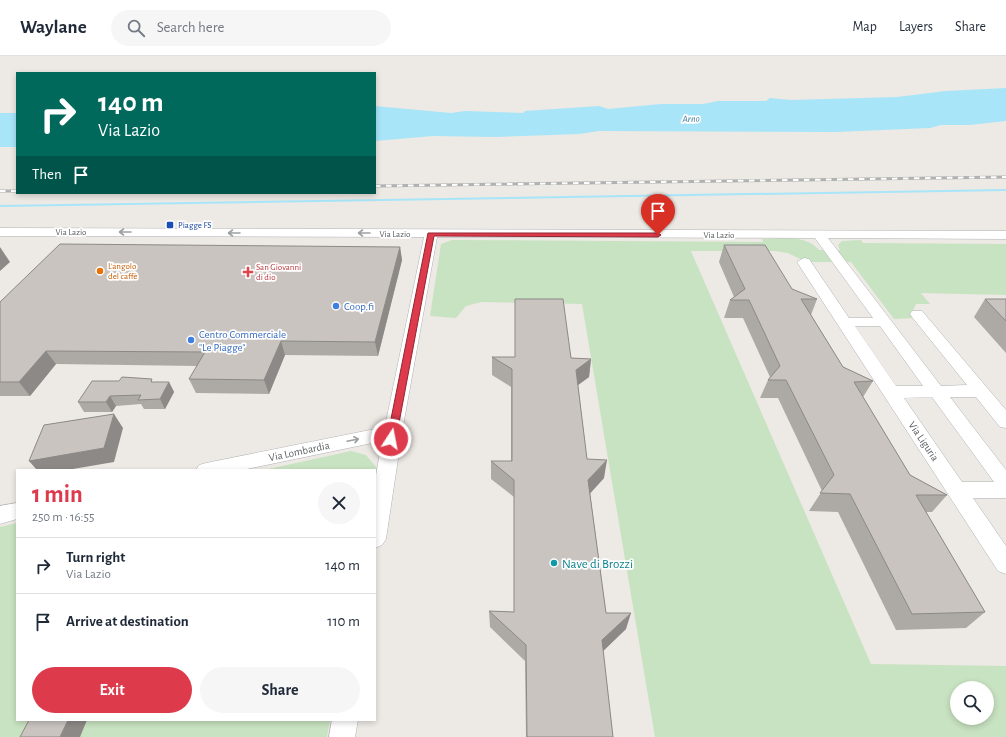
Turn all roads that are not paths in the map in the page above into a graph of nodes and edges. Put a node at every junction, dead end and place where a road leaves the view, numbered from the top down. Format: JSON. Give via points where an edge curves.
{"nodes":[{"id":1,"x":0,"y":232,"type":"edge"},
{"id":2,"x":431,"y":234,"type":"junction"},
{"id":3,"x":819,"y":235,"type":"junction"},
{"id":4,"x":1006,"y":236,"type":"edge"},
{"id":5,"x":804,"y":262,"type":"dead end"},
{"id":6,"x":918,"y":314,"type":"dead end"},
{"id":7,"x":844,"y":322,"type":"junction"},
{"id":8,"x":885,"y":322,"type":"junction"},
{"id":9,"x":938,"y":391,"type":"junction"},
{"id":10,"x":980,"y":391,"type":"junction"},
{"id":11,"x":891,"y":392,"type":"junction"},
{"id":12,"x":1006,"y":422,"type":"edge"},
{"id":13,"x":393,"y":432,"type":"junction"},
{"id":14,"x":211,"y":469,"type":"edge"},
{"id":15,"x":1006,"y":484,"type":"edge"},
{"id":16,"x":956,"y":490,"type":"junction"},
{"id":17,"x":1006,"y":490,"type":"edge"},
{"id":18,"x":16,"y":511,"type":"edge"},
{"id":19,"x":0,"y":515,"type":"edge"},
{"id":20,"x":376,"y":533,"type":"edge"},
{"id":21,"x":1006,"y":564,"type":"edge"},
{"id":22,"x":345,"y":721,"type":"edge"},
{"id":23,"x":342,"y":737,"type":"edge"}],
"edges":[{"from":2,"to":1,"type":"street","name":"Via Lazio","one_way":true},
{"from":2,"to":3,"type":"street","name":"Via Lazio"},
{"from":2,"to":13,"type":"street"},
{"from":3,"to":4,"type":"street","name":"Via Lazio"},
{"from":3,"to":8,"type":"street"},
{"from":5,"to":7,"type":"street","name":"Via Liguria"},
{"from":6,"to":10,"type":"street"},
{"from":7,"to":8,"type":"street"},
{"from":7,"to":11,"type":"street","name":"Via Liguria"},
{"from":8,"to":9,"type":"street"},
{"from":9,"to":10,"type":"street"},
{"from":9,"to":11,"type":"street"},
{"from":9,"to":15,"type":"street"},
{"from":10,"to":12,"type":"street"},
{"from":11,"to":16,"type":"street","name":"Via Liguria"},
{"from":14,"to":13,"type":"street","name":"Via Lombardia","one_way":true},
{"from":13,"to":20,"type":"street"},
{"from":16,"to":17,"type":"street"},
{"from":16,"to":21,"type":"street","name":"Via Liguria"},
{"from":18,"to":19,"type":"street"},
{"from":22,"to":23,"type":"street"}]}
